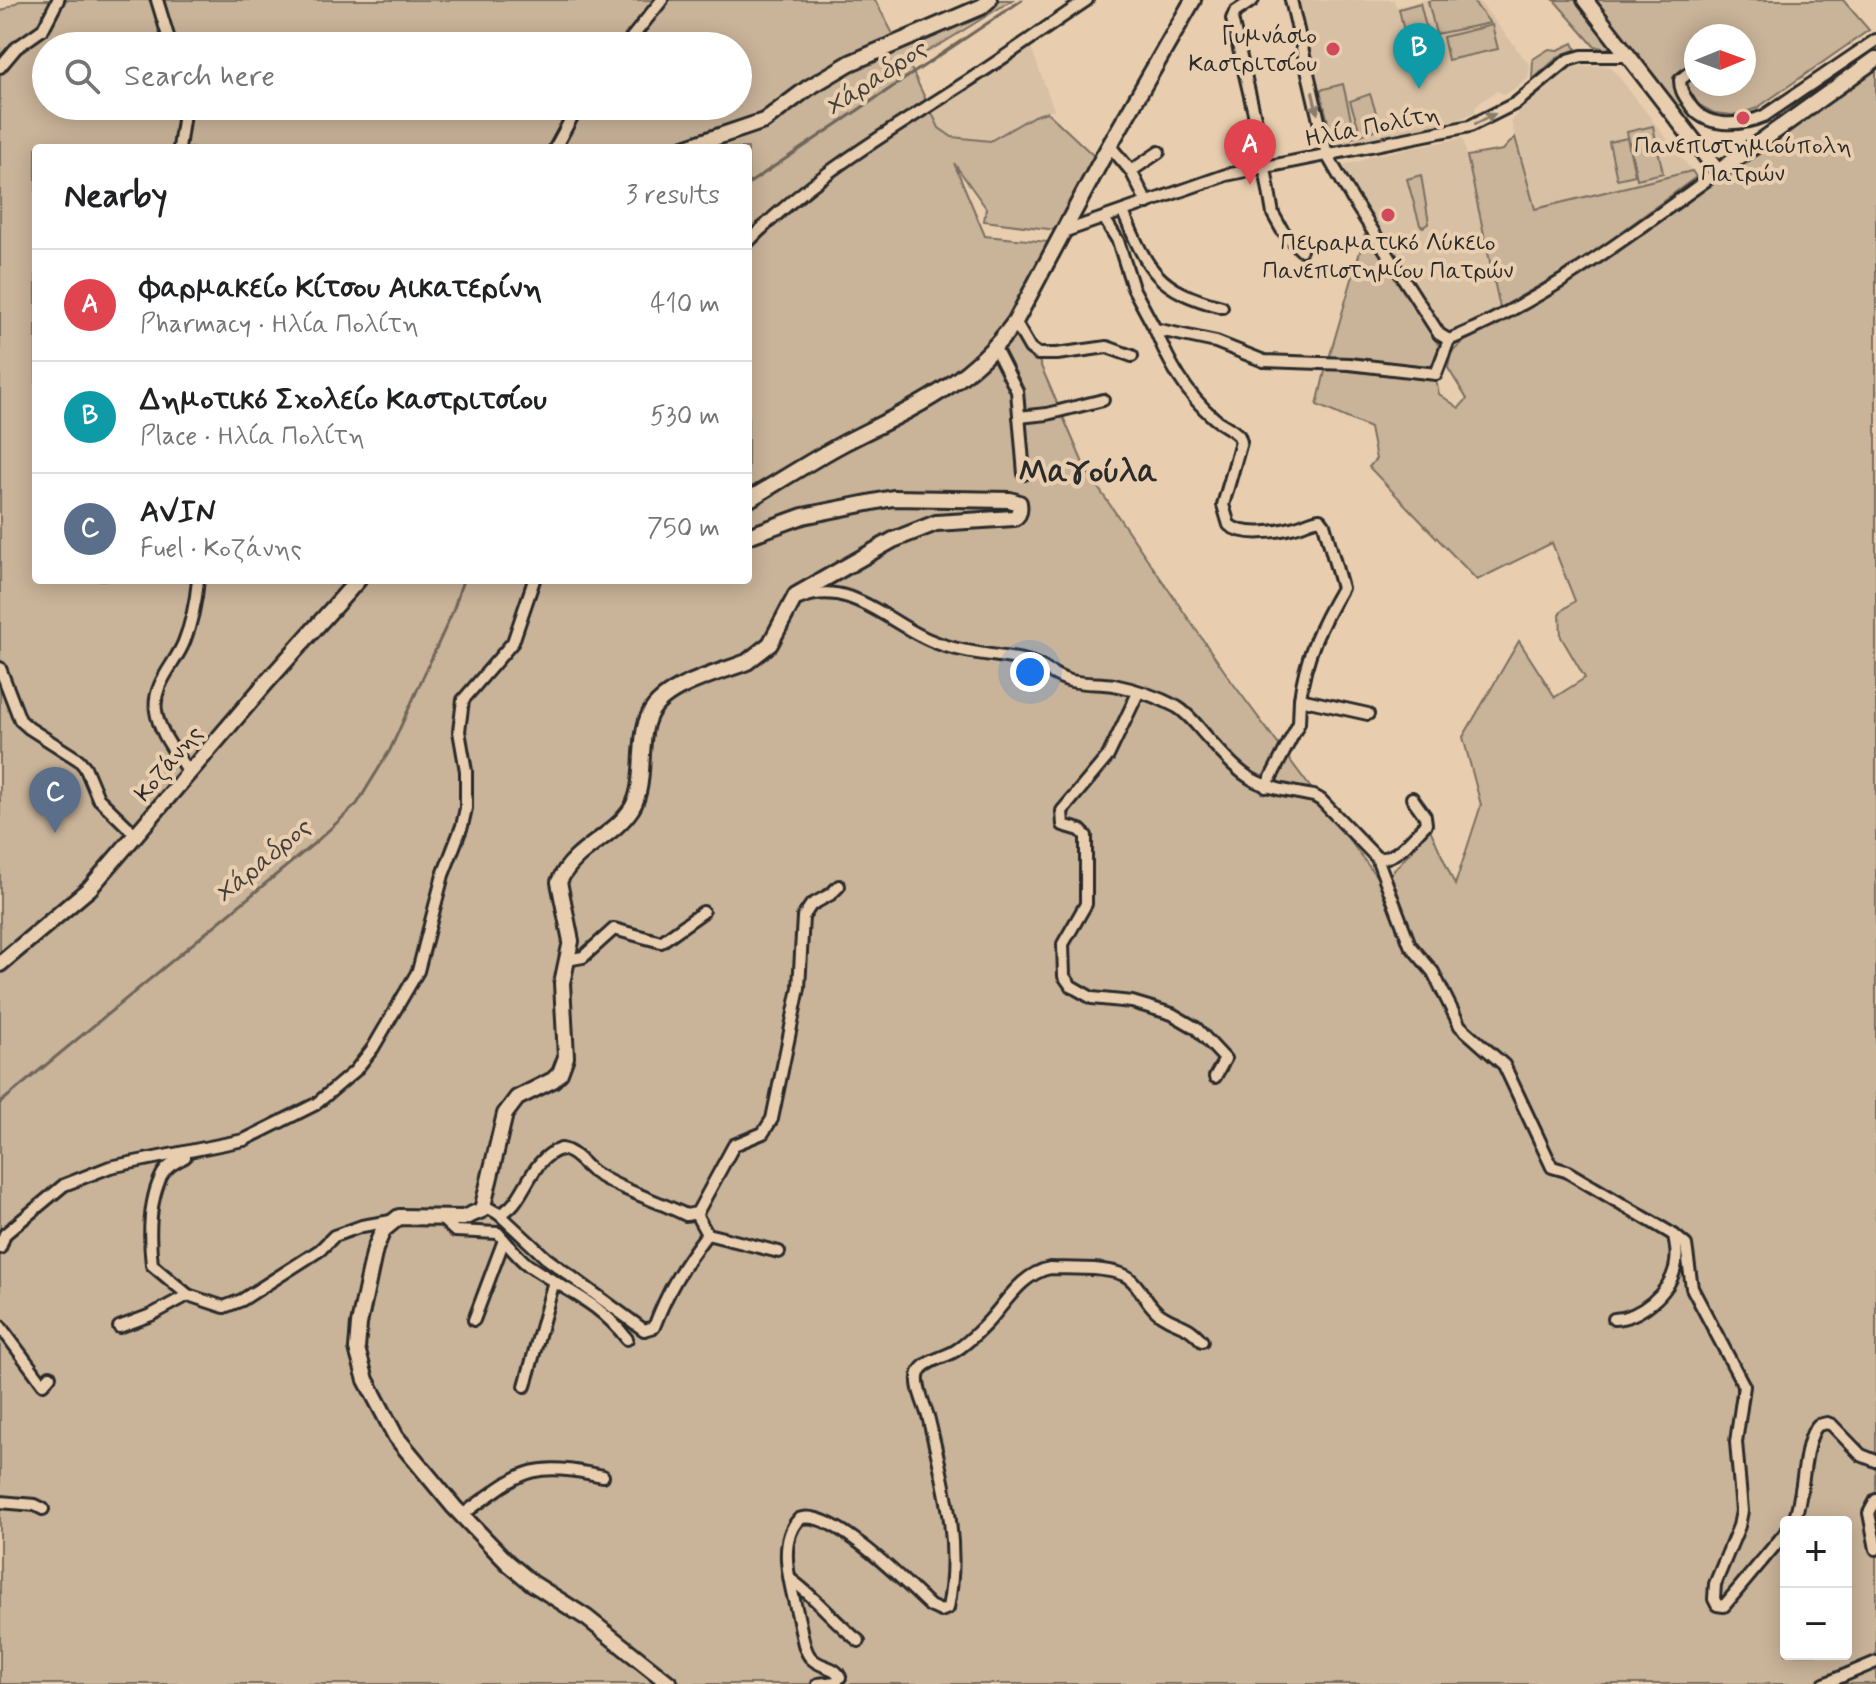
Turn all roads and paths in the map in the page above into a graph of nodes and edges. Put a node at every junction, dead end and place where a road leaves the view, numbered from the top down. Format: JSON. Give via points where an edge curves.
{"nodes":[{"id":1,"x":58,"y":0,"type":"edge"},
{"id":2,"x":157,"y":0,"type":"edge"},
{"id":3,"x":662,"y":0,"type":"edge"},
{"id":4,"x":989,"y":0,"type":"edge"},
{"id":5,"x":1087,"y":0,"type":"edge"},
{"id":6,"x":1193,"y":0,"type":"edge"},
{"id":7,"x":1253,"y":0,"type":"edge"},
{"id":8,"x":1291,"y":0,"type":"edge"},
{"id":9,"x":1585,"y":0,"type":"edge"},
{"id":10,"x":39,"y":32,"type":"edge"},
{"id":11,"x":167,"y":32,"type":"edge"},
{"id":12,"x":636,"y":32,"type":"edge"},
{"id":13,"x":32,"y":37,"type":"edge"},
{"id":14,"x":1876,"y":40,"type":"edge"},
{"id":15,"x":1628,"y":56,"type":"junction"},
{"id":16,"x":1876,"y":59,"type":"edge"},
{"id":17,"x":0,"y":67,"type":"edge"},
{"id":18,"x":1684,"y":77,"type":"edge"},
{"id":19,"x":1684,"y":95,"type":"edge"},
{"id":20,"x":1684,"y":96,"type":"edge"},
{"id":21,"x":183,"y":120,"type":"edge"},
{"id":22,"x":570,"y":120,"type":"edge"},
{"id":23,"x":180,"y":144,"type":"edge"},
{"id":24,"x":557,"y":144,"type":"edge"},
{"id":25,"x":696,"y":144,"type":"edge"},
{"id":26,"x":1109,"y":145,"type":"junction"},
{"id":27,"x":1159,"y":152,"type":"dead end"},
{"id":28,"x":1327,"y":155,"type":"junction"},
{"id":29,"x":1266,"y":167,"type":"junction"},
{"id":30,"x":1131,"y":171,"type":"junction"},
{"id":31,"x":1718,"y":172,"type":"junction"},
{"id":32,"x":1147,"y":203,"type":"junction"},
{"id":33,"x":1123,"y":212,"type":"junction"},
{"id":34,"x":1104,"y":218,"type":"junction"},
{"id":35,"x":1063,"y":232,"type":"junction"},
{"id":36,"x":752,"y":238,"type":"edge"},
{"id":37,"x":1301,"y":250,"type":"dead end"},
{"id":38,"x":1222,"y":307,"type":"dead end"},
{"id":39,"x":1015,"y":322,"type":"junction"},
{"id":40,"x":1155,"y":329,"type":"junction"},
{"id":41,"x":1449,"y":340,"type":"junction"},
{"id":42,"x":995,"y":348,"type":"junction"},
{"id":43,"x":1132,"y":356,"type":"dead end"},
{"id":44,"x":1103,"y":400,"type":"dead end"},
{"id":45,"x":1019,"y":417,"type":"junction"},
{"id":46,"x":1024,"y":474,"type":"dead end"},
{"id":47,"x":752,"y":498,"type":"edge"},
{"id":48,"x":752,"y":535,"type":"edge"},
{"id":49,"x":197,"y":584,"type":"edge"},
{"id":50,"x":354,"y":584,"type":"edge"},
{"id":51,"x":533,"y":584,"type":"edge"},
{"id":52,"x":790,"y":604,"type":"junction"},
{"id":53,"x":0,"y":668,"type":"edge"},
{"id":54,"x":1138,"y":693,"type":"junction"},
{"id":55,"x":1300,"y":699,"type":"junction"},
{"id":56,"x":1368,"y":714,"type":"dead end"},
{"id":57,"x":188,"y":772,"type":"junction"},
{"id":58,"x":1266,"y":787,"type":"junction"},
{"id":59,"x":1412,"y":798,"type":"dead end"},
{"id":60,"x":136,"y":835,"type":"junction"},
{"id":61,"x":1377,"y":858,"type":"junction"},
{"id":62,"x":839,"y":886,"type":"dead end"},
{"id":63,"x":703,"y":912,"type":"dead end"},
{"id":64,"x":567,"y":960,"type":"junction"},
{"id":65,"x":0,"y":964,"type":"edge"},
{"id":66,"x":1215,"y":1077,"type":"dead end"},
{"id":67,"x":198,"y":1151,"type":"junction"},
{"id":68,"x":485,"y":1206,"type":"junction"},
{"id":69,"x":499,"y":1214,"type":"junction"},
{"id":70,"x":696,"y":1214,"type":"junction"},
{"id":71,"x":441,"y":1218,"type":"junction"},
{"id":72,"x":391,"y":1221,"type":"junction"},
{"id":73,"x":707,"y":1234,"type":"junction"},
{"id":74,"x":1674,"y":1235,"type":"junction"},
{"id":75,"x":504,"y":1240,"type":"junction"},
{"id":76,"x":0,"y":1248,"type":"edge"},
{"id":77,"x":779,"y":1252,"type":"dead end"},
{"id":78,"x":554,"y":1281,"type":"junction"},
{"id":79,"x":188,"y":1295,"type":"junction"},
{"id":80,"x":1614,"y":1319,"type":"dead end"},
{"id":81,"x":474,"y":1320,"type":"dead end"},
{"id":82,"x":0,"y":1326,"type":"edge"},
{"id":83,"x":119,"y":1327,"type":"dead end"},
{"id":84,"x":627,"y":1339,"type":"dead end"},
{"id":85,"x":1202,"y":1341,"type":"dead end"},
{"id":86,"x":50,"y":1376,"type":"dead end"},
{"id":87,"x":525,"y":1386,"type":"dead end"},
{"id":88,"x":1876,"y":1461,"type":"edge"},
{"id":89,"x":603,"y":1476,"type":"dead end"},
{"id":90,"x":1876,"y":1500,"type":"edge"},
{"id":91,"x":0,"y":1502,"type":"edge"},
{"id":92,"x":43,"y":1509,"type":"dead end"},
{"id":93,"x":462,"y":1515,"type":"junction"},
{"id":94,"x":1795,"y":1516,"type":"edge"},
{"id":95,"x":1780,"y":1539,"type":"edge"},
{"id":96,"x":1876,"y":1549,"type":"edge"},
{"id":97,"x":790,"y":1579,"type":"junction"},
{"id":98,"x":859,"y":1641,"type":"dead end"},
{"id":99,"x":1876,"y":1662,"type":"edge"},
{"id":100,"x":670,"y":1684,"type":"edge"},
{"id":101,"x":818,"y":1684,"type":"edge"},
{"id":102,"x":1824,"y":1684,"type":"edge"}],
"edges":[{"from":1,"to":10,"type":"street"},
{"from":2,"to":11,"type":"street"},
{"from":3,"to":12,"type":"street"},
{"from":4,"to":25,"type":"main road","via":[[850,63],[764,121]]},
{"from":5,"to":36,"type":"street","via":[[851,155],[781,208]]},
{"from":6,"to":26,"type":"main road"},
{"from":7,"to":29,"type":"street","via":[[1232,19]]},
{"from":8,"to":28,"type":"street","one_way":true},
{"from":9,"to":15,"type":"main road"},
{"from":13,"to":17,"type":"street"},
{"from":14,"to":20,"type":"street","via":[[1764,116],[1744,122],[1721,123],[1695,113]]},
{"from":28,"to":15,"type":"street","name":"Ηλία Πολίτη","one_way":true,"via":[[1470,126],[1516,103],[1568,60]]},
{"from":15,"to":31,"type":"main road"},
{"from":16,"to":31,"type":"main road"},
{"from":18,"to":19,"type":"street"},
{"from":21,"to":23,"type":"street"},
{"from":22,"to":24,"type":"street"},
{"from":26,"to":30,"type":"street"},
{"from":26,"to":35,"type":"main road"},
{"from":27,"to":30,"type":"street"},
{"from":28,"to":29,"type":"street","name":"Ηλία Πολίτη"},
{"from":28,"to":41,"type":"street","via":[[1439,334]]},
{"from":29,"to":32,"type":"street","name":"Ηλία Πολίτη","via":[[1215,178]]},
{"from":29,"to":37,"type":"street","via":[[1275,218]]},
{"from":30,"to":32,"type":"street"},
{"from":31,"to":41,"type":"street","via":[[1585,267]]},
{"from":32,"to":33,"type":"street","name":"Ηλία Πολίτη"},
{"from":33,"to":34,"type":"street","name":"Ηλία Πολίτη"},
{"from":33,"to":38,"type":"street","via":[[1156,277],[1198,301]]},
{"from":34,"to":35,"type":"street","name":"Ηλία Πολίτη"},
{"from":34,"to":40,"type":"street"},
{"from":35,"to":39,"type":"main road"},
{"from":39,"to":42,"type":"main road"},
{"from":39,"to":43,"type":"street","via":[[1039,354],[1107,347]]},
{"from":40,"to":41,"type":"street","via":[[1216,342],[1264,361],[1436,374]]},
{"from":40,"to":55,"type":"street","via":[[1187,388],[1239,436],[1223,505],[1229,525],[1242,532],[1293,527],[1315,519],[1324,524],[1342,588],[1312,644]]},
{"from":42,"to":45,"type":"street","via":[[1017,391]]},
{"from":42,"to":47,"type":"main road","via":[[937,396]]},
{"from":44,"to":45,"type":"street"},
{"from":45,"to":46,"type":"street"},
{"from":48,"to":52,"type":"main road","via":[[803,516],[908,496],[1019,503],[1014,518],[936,523],[893,540],[810,586]]},
{"from":49,"to":57,"type":"street","via":[[184,643],[156,692],[160,723]]},
{"from":50,"to":57,"type":"main road","name":"Κοζάνης"},
{"from":51,"to":67,"type":"street","via":[[513,642],[463,700],[459,731],[466,808],[413,982],[355,1071],[316,1104],[244,1140]]},
{"from":52,"to":54,"type":"street","via":[[811,594],[846,594],[943,645],[1028,661],[1066,680]]},
{"from":52,"to":64,"type":"main road","via":[[759,655],[669,693],[653,707],[632,808],[573,861],[559,882],[571,941]]},
{"from":53,"to":60,"type":"street","via":[[20,720],[79,760],[98,798]]},
{"from":54,"to":58,"type":"street","via":[[1179,708],[1235,769]]},
{"from":54,"to":66,"type":"street","via":[[1108,756],[1062,811],[1063,825],[1086,836],[1086,904],[1063,944],[1064,976],[1092,998],[1132,1002],[1196,1028],[1225,1059]]},
{"from":55,"to":56,"type":"street"},
{"from":55,"to":58,"type":"street","via":[[1299,723]]},
{"from":57,"to":60,"type":"main road","name":"Κοζάνης"},
{"from":58,"to":61,"type":"street","via":[[1321,800]]},
{"from":59,"to":61,"type":"street","via":[[1426,824],[1394,855]]},
{"from":60,"to":65,"type":"main road","name":"Κοζάνης","via":[[83,894]]},
{"from":61,"to":74,"type":"street","via":[[1410,945],[1433,972],[1460,1026],[1504,1065],[1552,1167]]},
{"from":62,"to":70,"type":"street","via":[[803,917],[799,988],[770,1124],[760,1136],[734,1145]]},
{"from":63,"to":64,"type":"street","via":[[661,942],[614,929],[583,957]]},
{"from":64,"to":68,"type":"main road","via":[[562,983],[564,1066],[553,1080],[517,1098],[505,1114]]},
{"from":67,"to":76,"type":"street","via":[[110,1167],[64,1185],[5,1234]]},
{"from":67,"to":79,"type":"street","via":[[171,1164],[161,1177],[152,1219],[152,1265]]},
{"from":68,"to":69,"type":"street"},
{"from":68,"to":71,"type":"main road","via":[[474,1215]]},
{"from":69,"to":70,"type":"street","via":[[511,1209],[542,1161],[561,1149],[606,1179],[686,1215]]},
{"from":69,"to":73,"type":"street","via":[[546,1258],[644,1330],[654,1327],[680,1269]]},
{"from":70,"to":73,"type":"street"},
{"from":71,"to":72,"type":"main road"},
{"from":71,"to":75,"type":"street","via":[[455,1231],[490,1231]]},
{"from":72,"to":79,"type":"street","via":[[334,1236],[233,1305]]},
{"from":72,"to":93,"type":"main road","via":[[375,1249],[357,1349],[366,1380],[405,1452]]},
{"from":73,"to":77,"type":"street"},
{"from":74,"to":80,"type":"street","via":[[1676,1260],[1665,1289],[1637,1311]]},
{"from":74,"to":95,"type":"street","via":[[1686,1245],[1692,1288],[1744,1386],[1736,1442],[1742,1511],[1715,1584],[1717,1605],[1724,1606]]},
{"from":75,"to":78,"type":"street"},
{"from":75,"to":81,"type":"street"},
{"from":78,"to":84,"type":"street","via":[[597,1306]]},
{"from":78,"to":87,"type":"street"},
{"from":79,"to":83,"type":"street"},
{"from":82,"to":86,"type":"street","via":[[43,1384]]},
{"from":85,"to":97,"type":"street","via":[[1185,1324],[1153,1309],[1127,1275],[1050,1268],[1033,1274],[976,1335],[924,1366],[918,1375],[954,1546],[948,1608],[930,1606],[872,1552],[810,1516],[799,1519],[791,1532]]},
{"from":88,"to":94,"type":"street","via":[[1846,1443],[1832,1425],[1818,1425],[1810,1439]]},
{"from":89,"to":93,"type":"street","via":[[566,1468],[535,1470],[511,1480]]},
{"from":90,"to":96,"type":"street","via":[[1869,1513]]},
{"from":91,"to":92,"type":"street"},
{"from":93,"to":100,"type":"main road","via":[[519,1573],[587,1618]]},
{"from":97,"to":98,"type":"street"},
{"from":97,"to":101,"type":"street","via":[[806,1651],[815,1663],[840,1674],[836,1682]]},
{"from":99,"to":102,"type":"street"}]}
